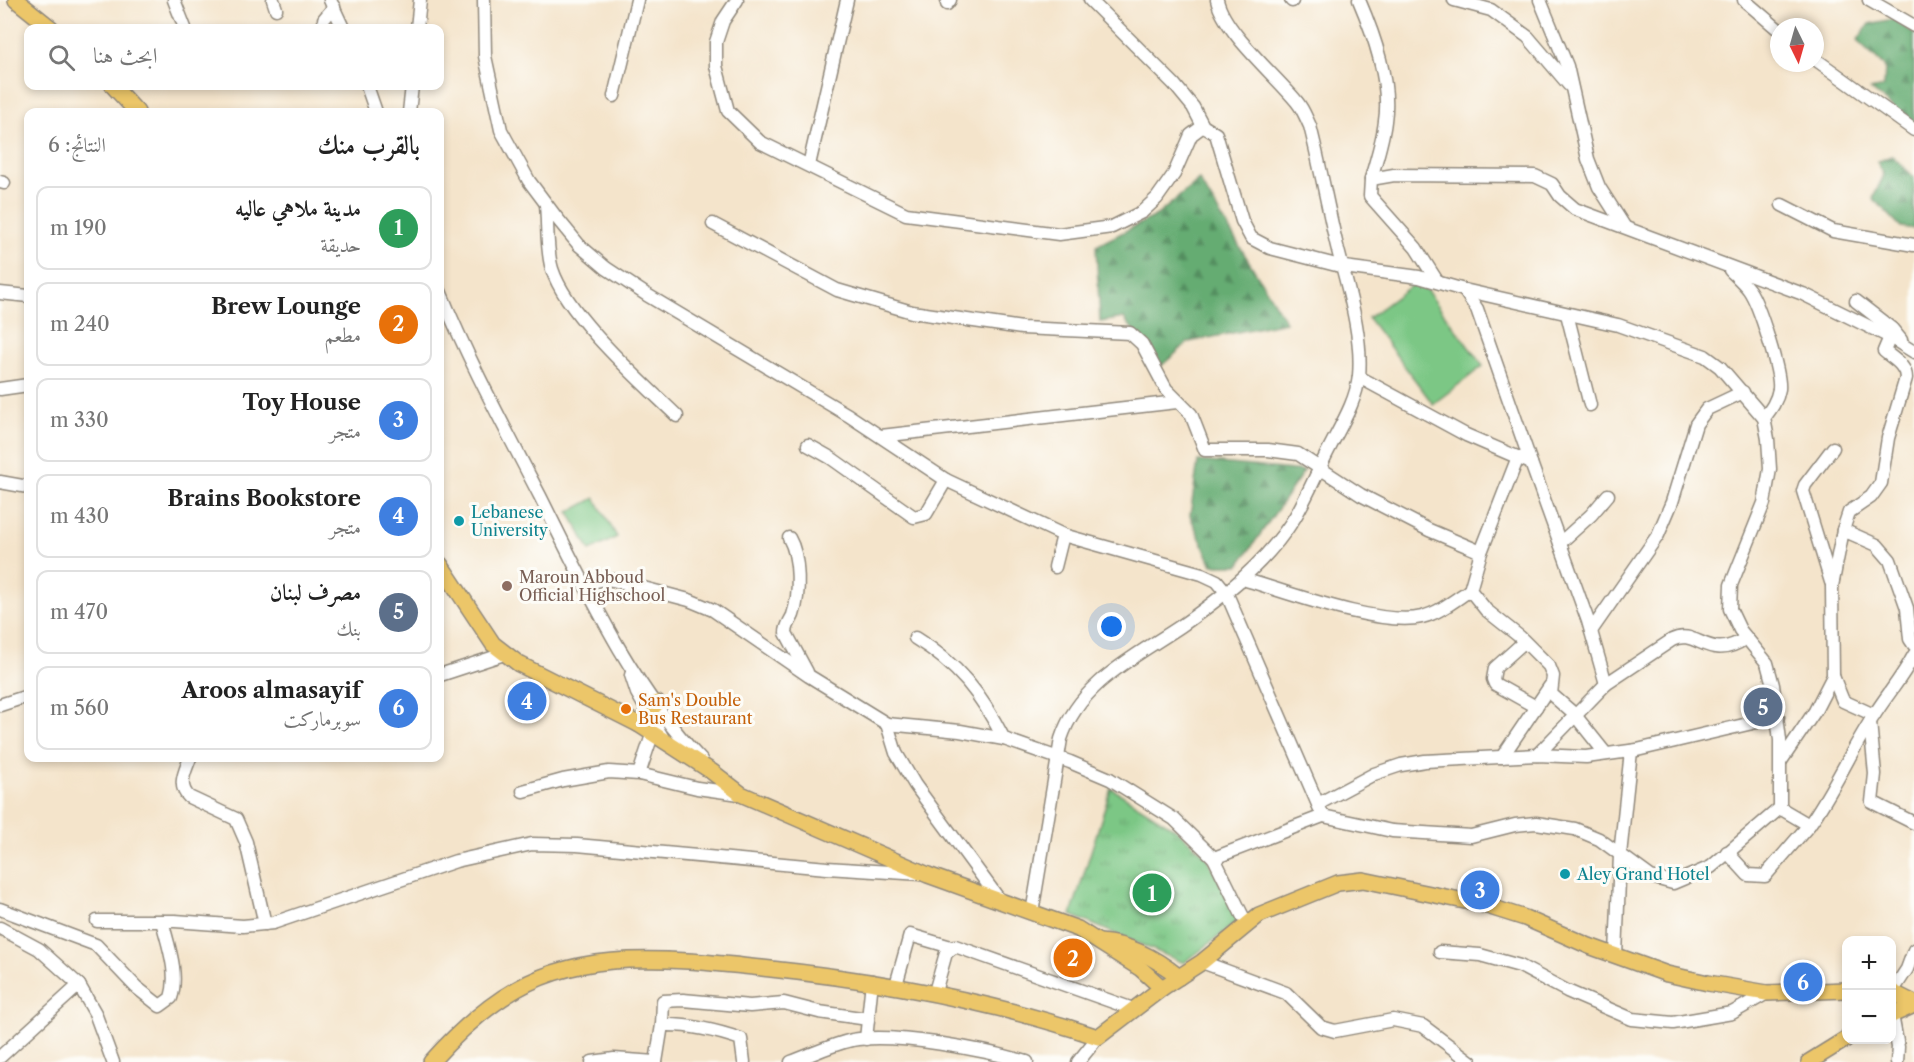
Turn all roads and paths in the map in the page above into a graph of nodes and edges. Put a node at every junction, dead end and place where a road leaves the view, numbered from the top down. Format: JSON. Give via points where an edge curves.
{"nodes":[{"id":1,"x":16,"y":0,"type":"edge"},
{"id":2,"x":174,"y":0,"type":"edge"},
{"id":3,"x":420,"y":0,"type":"edge"},
{"id":4,"x":484,"y":0,"type":"edge"},
{"id":5,"x":637,"y":0,"type":"edge"},
{"id":6,"x":737,"y":0,"type":"edge"},
{"id":7,"x":847,"y":0,"type":"edge"},
{"id":8,"x":1090,"y":0,"type":"edge"},
{"id":9,"x":1359,"y":0,"type":"edge"},
{"id":10,"x":1454,"y":0,"type":"edge"},
{"id":11,"x":1540,"y":0,"type":"edge"},
{"id":12,"x":1744,"y":0,"type":"edge"},
{"id":13,"x":1869,"y":0,"type":"edge"},
{"id":14,"x":1216,"y":3,"type":"edge"},
{"id":15,"x":332,"y":4,"type":"edge"},
{"id":16,"x":1485,"y":4,"type":"edge"},
{"id":17,"x":324,"y":19,"type":"dead end"},
{"id":18,"x":1770,"y":22,"type":"edge"},
{"id":19,"x":46,"y":24,"type":"edge"},
{"id":20,"x":183,"y":24,"type":"edge"},
{"id":21,"x":341,"y":24,"type":"edge"},
{"id":22,"x":417,"y":24,"type":"edge"},
{"id":23,"x":1914,"y":26,"type":"edge"},
{"id":24,"x":1824,"y":65,"type":"edge"},
{"id":25,"x":1571,"y":88,"type":"junction"},
{"id":26,"x":117,"y":90,"type":"edge"},
{"id":27,"x":368,"y":90,"type":"edge"},
{"id":28,"x":412,"y":90,"type":"edge"},
{"id":29,"x":614,"y":96,"type":"dead end"},
{"id":30,"x":133,"y":108,"type":"edge"},
{"id":31,"x":375,"y":108,"type":"edge"},
{"id":32,"x":409,"y":108,"type":"edge"},
{"id":33,"x":1203,"y":126,"type":"junction"},
{"id":34,"x":1914,"y":130,"type":"edge"},
{"id":35,"x":809,"y":165,"type":"junction"},
{"id":36,"x":1371,"y":179,"type":"junction"},
{"id":37,"x":546,"y":203,"type":"junction"},
{"id":38,"x":1782,"y":205,"type":"dead end"},
{"id":39,"x":713,"y":224,"type":"dead end"},
{"id":40,"x":1624,"y":226,"type":"junction"},
{"id":41,"x":1914,"y":245,"type":"edge"},
{"id":42,"x":1727,"y":266,"type":"junction"},
{"id":43,"x":1344,"y":267,"type":"junction"},
{"id":44,"x":1437,"y":281,"type":"junction"},
{"id":45,"x":1464,"y":291,"type":"junction"},
{"id":46,"x":0,"y":293,"type":"edge"},
{"id":47,"x":24,"y":296,"type":"edge"},
{"id":48,"x":444,"y":300,"type":"edge"},
{"id":49,"x":1857,"y":301,"type":"dead end"},
{"id":50,"x":1567,"y":314,"type":"junction"},
{"id":51,"x":1890,"y":337,"type":"junction"},
{"id":52,"x":1903,"y":344,"type":"junction"},
{"id":53,"x":1914,"y":352,"type":"edge"},
{"id":54,"x":1359,"y":377,"type":"junction"},
{"id":55,"x":24,"y":386,"type":"edge"},
{"id":56,"x":0,"y":389,"type":"edge"},
{"id":57,"x":1743,"y":392,"type":"junction"},
{"id":58,"x":1177,"y":402,"type":"junction"},
{"id":59,"x":1590,"y":405,"type":"dead end"},
{"id":60,"x":677,"y":416,"type":"dead end"},
{"id":61,"x":1764,"y":418,"type":"junction"},
{"id":62,"x":881,"y":436,"type":"junction"},
{"id":63,"x":808,"y":445,"type":"dead end"},
{"id":64,"x":1833,"y":448,"type":"dead end"},
{"id":65,"x":1518,"y":457,"type":"junction"},
{"id":66,"x":1531,"y":463,"type":"junction"},
{"id":67,"x":1318,"y":469,"type":"junction"},
{"id":68,"x":946,"y":480,"type":"junction"},
{"id":69,"x":0,"y":482,"type":"edge"},
{"id":70,"x":24,"y":486,"type":"edge"},
{"id":71,"x":1608,"y":495,"type":"dead end"},
{"id":72,"x":1843,"y":530,"type":"junction"},
{"id":73,"x":1063,"y":535,"type":"junction"},
{"id":74,"x":789,"y":538,"type":"dead end"},
{"id":75,"x":1560,"y":543,"type":"junction"},
{"id":76,"x":1481,"y":552,"type":"junction"},
{"id":77,"x":1055,"y":567,"type":"dead end"},
{"id":78,"x":444,"y":570,"type":"edge"},
{"id":79,"x":1243,"y":579,"type":"junction"},
{"id":80,"x":585,"y":584,"type":"junction"},
{"id":81,"x":1832,"y":586,"type":"junction"},
{"id":82,"x":1470,"y":590,"type":"junction"},
{"id":83,"x":1226,"y":592,"type":"junction"},
{"id":84,"x":1591,"y":631,"type":"junction"},
{"id":85,"x":915,"y":638,"type":"dead end"},
{"id":86,"x":1746,"y":638,"type":"junction"},
{"id":87,"x":1524,"y":642,"type":"junction"},
{"id":88,"x":1914,"y":645,"type":"edge"},
{"id":89,"x":504,"y":654,"type":"junction"},
{"id":90,"x":1914,"y":655,"type":"edge"},
{"id":91,"x":444,"y":674,"type":"edge"},
{"id":92,"x":1910,"y":674,"type":"edge"},
{"id":93,"x":809,"y":676,"type":"junction"},
{"id":94,"x":1833,"y":676,"type":"junction"},
{"id":95,"x":1606,"y":684,"type":"junction"},
{"id":96,"x":1550,"y":686,"type":"junction"},
{"id":97,"x":24,"y":697,"type":"edge"},
{"id":98,"x":0,"y":705,"type":"edge"},
{"id":99,"x":652,"y":707,"type":"junction"},
{"id":100,"x":1536,"y":707,"type":"junction"},
{"id":101,"x":1574,"y":714,"type":"junction"},
{"id":102,"x":1778,"y":717,"type":"junction"},
{"id":103,"x":1872,"y":718,"type":"junction"},
{"id":104,"x":638,"y":724,"type":"junction"},
{"id":105,"x":887,"y":724,"type":"junction"},
{"id":106,"x":652,"y":735,"type":"junction"},
{"id":107,"x":1004,"y":740,"type":"junction"},
{"id":108,"x":667,"y":745,"type":"junction"},
{"id":109,"x":1631,"y":751,"type":"junction"},
{"id":110,"x":1537,"y":754,"type":"junction"},
{"id":111,"x":1606,"y":754,"type":"junction"},
{"id":112,"x":1502,"y":757,"type":"junction"},
{"id":113,"x":1057,"y":758,"type":"junction"},
{"id":114,"x":1781,"y":761,"type":"junction"},
{"id":115,"x":189,"y":762,"type":"edge"},
{"id":116,"x":711,"y":771,"type":"junction"},
{"id":117,"x":639,"y":774,"type":"junction"},
{"id":118,"x":523,"y":791,"type":"dead end"},
{"id":119,"x":741,"y":794,"type":"junction"},
{"id":120,"x":1780,"y":808,"type":"junction"},
{"id":121,"x":1320,"y":810,"type":"junction"},
{"id":122,"x":1914,"y":823,"type":"edge"},
{"id":123,"x":1809,"y":825,"type":"junction"},
{"id":124,"x":1727,"y":852,"type":"junction"},
{"id":125,"x":1620,"y":855,"type":"junction"},
{"id":126,"x":1214,"y":858,"type":"junction"},
{"id":127,"x":928,"y":874,"type":"junction"},
{"id":128,"x":1002,"y":903,"type":"junction"},
{"id":129,"x":0,"y":909,"type":"edge"},
{"id":130,"x":1032,"y":913,"type":"junction"},
{"id":131,"x":97,"y":921,"type":"dead end"},
{"id":132,"x":162,"y":921,"type":"junction"},
{"id":133,"x":1246,"y":923,"type":"junction"},
{"id":134,"x":265,"y":924,"type":"junction"},
{"id":135,"x":0,"y":928,"type":"edge"},
{"id":136,"x":951,"y":947,"type":"junction"},
{"id":137,"x":1914,"y":950,"type":"edge"},
{"id":138,"x":1440,"y":952,"type":"dead end"},
{"id":139,"x":1616,"y":955,"type":"junction"},
{"id":140,"x":1202,"y":962,"type":"junction"},
{"id":141,"x":1146,"y":964,"type":"junction"},
{"id":142,"x":1179,"y":977,"type":"junction"},
{"id":143,"x":872,"y":981,"type":"junction"},
{"id":144,"x":896,"y":984,"type":"junction"},
{"id":145,"x":79,"y":985,"type":"junction"},
{"id":146,"x":1161,"y":988,"type":"junction"},
{"id":147,"x":1842,"y":990,"type":"edge"},
{"id":148,"x":1893,"y":990,"type":"edge"},
{"id":149,"x":935,"y":992,"type":"junction"},
{"id":150,"x":1767,"y":993,"type":"junction"},
{"id":151,"x":1896,"y":994,"type":"edge"},
{"id":152,"x":1914,"y":1004,"type":"edge"},
{"id":153,"x":1133,"y":1010,"type":"junction"},
{"id":154,"x":1896,"y":1013,"type":"edge"},
{"id":155,"x":868,"y":1019,"type":"junction"},
{"id":156,"x":662,"y":1025,"type":"junction"},
{"id":157,"x":1896,"y":1036,"type":"edge"},
{"id":158,"x":1098,"y":1037,"type":"junction"},
{"id":159,"x":866,"y":1039,"type":"junction"},
{"id":160,"x":1842,"y":1041,"type":"edge"},
{"id":161,"x":447,"y":1044,"type":"junction"},
{"id":162,"x":0,"y":1057,"type":"edge"},
{"id":163,"x":113,"y":1062,"type":"edge"},
{"id":164,"x":421,"y":1062,"type":"edge"},
{"id":165,"x":431,"y":1062,"type":"edge"},
{"id":166,"x":592,"y":1062,"type":"edge"},
{"id":167,"x":656,"y":1062,"type":"edge"},
{"id":168,"x":744,"y":1062,"type":"edge"},
{"id":169,"x":791,"y":1062,"type":"edge"},
{"id":170,"x":1027,"y":1062,"type":"edge"},
{"id":171,"x":1078,"y":1062,"type":"edge"},
{"id":172,"x":1471,"y":1062,"type":"edge"},
{"id":173,"x":1809,"y":1062,"type":"edge"},
{"id":174,"x":1897,"y":1062,"type":"edge"}],
"edges":[{"from":1,"to":19,"type":"main road"},
{"from":2,"to":20,"type":"street"},
{"from":3,"to":22,"type":"street"},
{"from":4,"to":37,"type":"street","via":[[485,56],[501,130]]},
{"from":5,"to":29,"type":"street"},
{"from":6,"to":35,"type":"street","via":[[723,21],[716,42],[716,66],[728,111],[760,142]]},
{"from":7,"to":35,"type":"street"},
{"from":8,"to":33,"type":"street","via":[[1174,84]]},
{"from":9,"to":36,"type":"street","via":[[1386,94],[1385,120]]},
{"from":10,"to":16,"type":"street"},
{"from":11,"to":25,"type":"street","via":[[1567,66]]},
{"from":12,"to":18,"type":"street"},
{"from":13,"to":23,"type":"street"},
{"from":14,"to":43,"type":"street","via":[[1245,44],[1303,111]]},
{"from":15,"to":17,"type":"street"},
{"from":15,"to":21,"type":"street"},
{"from":16,"to":25,"type":"street","via":[[1528,37]]},
{"from":24,"to":34,"type":"street"},
{"from":25,"to":40,"type":"street","via":[[1588,159],[1599,187]]},
{"from":26,"to":30,"type":"main road"},
{"from":27,"to":31,"type":"street"},
{"from":28,"to":32,"type":"street"},
{"from":33,"to":35,"type":"street","via":[[1191,135],[1169,181],[1142,212],[1112,227],[1083,232],[1059,234],[906,214]]},
{"from":33,"to":43,"type":"street","via":[[1211,129],[1219,141],[1242,221],[1251,237],[1270,249]]},
{"from":36,"to":40,"type":"street","via":[[1394,175],[1535,176],[1552,184],[1575,209]]},
{"from":36,"to":44,"type":"street","via":[[1370,196],[1416,248]]},
{"from":37,"to":60,"type":"street","via":[[551,266],[567,297],[610,351]]},
{"from":37,"to":62,"type":"street","via":[[579,245],[621,279]]},
{"from":38,"to":41,"type":"street","via":[[1833,231]]},
{"from":39,"to":58,"type":"street","via":[[837,290],[912,312],[1022,328],[1130,333],[1142,344]]},
{"from":40,"to":42,"type":"street"},
{"from":42,"to":51,"type":"street","via":[[1803,294]]},
{"from":42,"to":61,"type":"street","via":[[1749,290],[1758,307],[1775,366],[1779,387],[1774,405]]},
{"from":43,"to":44,"type":"street"},
{"from":43,"to":54,"type":"street"},
{"from":44,"to":45,"type":"street"},
{"from":45,"to":50,"type":"street"},
{"from":45,"to":66,"type":"street","via":[[1477,309]]},
{"from":46,"to":47,"type":"street"},
{"from":48,"to":80,"type":"street","via":[[479,380]]},
{"from":49,"to":52,"type":"street","via":[[1892,329]]},
{"from":50,"to":57,"type":"street","via":[[1618,325],[1705,356]]},
{"from":50,"to":59,"type":"street"},
{"from":51,"to":52,"type":"street"},
{"from":51,"to":72,"type":"street","via":[[1884,351],[1906,372],[1906,378],[1888,438],[1881,483],[1871,497],[1849,512]]},
{"from":52,"to":53,"type":"street"},
{"from":54,"to":65,"type":"street","via":[[1466,435]]},
{"from":54,"to":67,"type":"street","via":[[1350,408]]},
{"from":55,"to":56,"type":"street"},
{"from":57,"to":61,"type":"street"},
{"from":57,"to":84,"type":"street","via":[[1707,409],[1696,424],[1658,535]]},
{"from":58,"to":62,"type":"street"},
{"from":58,"to":67,"type":"street","via":[[1191,414],[1205,450],[1298,454]]},
{"from":61,"to":86,"type":"street","via":[[1770,469],[1764,503],[1731,585],[1730,609]]},
{"from":62,"to":68,"type":"street"},
{"from":63,"to":68,"type":"street","via":[[914,517],[926,514]]},
{"from":64,"to":81,"type":"street","via":[[1803,491]]},
{"from":65,"to":66,"type":"street"},
{"from":65,"to":76,"type":"street"},
{"from":66,"to":75,"type":"street"},
{"from":67,"to":76,"type":"street","via":[[1430,530]]},
{"from":67,"to":79,"type":"street","via":[[1289,525]]},
{"from":68,"to":73,"type":"street"},
{"from":69,"to":70,"type":"street"},
{"from":71,"to":75,"type":"street"},
{"from":72,"to":81,"type":"street"},
{"from":72,"to":88,"type":"street","via":[[1877,545],[1890,560],[1907,608]]},
{"from":73,"to":77,"type":"street"},
{"from":73,"to":83,"type":"street","via":[[1202,574]]},
{"from":74,"to":93,"type":"street","via":[[795,552],[796,575],[794,608],[786,633]]},
{"from":75,"to":84,"type":"street"},
{"from":76,"to":82,"type":"street"},
{"from":78,"to":89,"type":"main road","via":[[482,631]]},
{"from":79,"to":82,"type":"street","via":[[1332,606],[1400,620],[1436,612]]},
{"from":79,"to":83,"type":"street"},
{"from":80,"to":93,"type":"street","via":[[613,580],[701,604]]},
{"from":80,"to":99,"type":"street"},
{"from":81,"to":94,"type":"street"},
{"from":82,"to":87,"type":"street","via":[[1486,610]]},
{"from":83,"to":113,"type":"street","via":[[1087,693],[1066,723]]},
{"from":83,"to":121,"type":"street"},
{"from":84,"to":95,"type":"street"},
{"from":85,"to":107,"type":"street","via":[[962,673]]},
{"from":86,"to":95,"type":"street","via":[[1735,646],[1719,649],[1678,637]]},
{"from":86,"to":102,"type":"street","via":[[1767,663]]},
{"from":87,"to":96,"type":"street","via":[[1549,666],[1553,676]]},
{"from":87,"to":100,"type":"street","via":[[1495,669],[1493,679]]},
{"from":89,"to":91,"type":"street"},
{"from":89,"to":104,"type":"main road","via":[[535,674]]},
{"from":90,"to":92,"type":"street"},
{"from":92,"to":103,"type":"street"},
{"from":93,"to":105,"type":"street"},
{"from":94,"to":103,"type":"street","via":[[1844,701]]},
{"from":94,"to":114,"type":"street"},
{"from":95,"to":101,"type":"street"},
{"from":96,"to":100,"type":"street"},
{"from":96,"to":101,"type":"street","via":[[1556,700]]},
{"from":97,"to":98,"type":"street"},
{"from":99,"to":104,"type":"main road"},
{"from":99,"to":108,"type":"street"},
{"from":99,"to":116,"type":"street"},
{"from":100,"to":112,"type":"street"},
{"from":101,"to":110,"type":"street"},
{"from":101,"to":111,"type":"street"},
{"from":102,"to":109,"type":"street"},
{"from":102,"to":114,"type":"street"},
{"from":103,"to":122,"type":"street","via":[[1872,802]]},
{"from":103,"to":123,"type":"street","via":[[1831,794]]},
{"from":104,"to":106,"type":"main road"},
{"from":105,"to":107,"type":"street"},
{"from":105,"to":128,"type":"street","via":[[896,753],[915,785]]},
{"from":106,"to":108,"type":"main road"},
{"from":106,"to":117,"type":"street"},
{"from":107,"to":113,"type":"street"},
{"from":108,"to":116,"type":"main road"},
{"from":109,"to":111,"type":"street"},
{"from":109,"to":125,"type":"street"},
{"from":110,"to":111,"type":"street"},
{"from":110,"to":112,"type":"street"},
{"from":112,"to":121,"type":"street","via":[[1401,765],[1374,774]]},
{"from":113,"to":126,"type":"street","via":[[1110,779],[1145,799],[1188,829]]},
{"from":113,"to":130,"type":"street"},
{"from":114,"to":120,"type":"street"},
{"from":115,"to":134,"type":"street","via":[[182,783],[184,792],[236,819],[246,842]]},
{"from":116,"to":119,"type":"main road"},
{"from":117,"to":118,"type":"street","via":[[609,772]]},
{"from":117,"to":119,"type":"street"},
{"from":119,"to":127,"type":"main road"},
{"from":120,"to":123,"type":"street"},
{"from":120,"to":124,"type":"street"},
{"from":121,"to":125,"type":"street","via":[[1392,831],[1461,836],[1491,833],[1515,825],[1555,824],[1599,839]]},
{"from":121,"to":126,"type":"street"},
{"from":123,"to":124,"type":"street","via":[[1765,876],[1748,875]]},
{"from":124,"to":125,"type":"street","via":[[1711,867],[1673,883],[1651,877]]},
{"from":125,"to":139,"type":"street"},
{"from":126,"to":133,"type":"street"},
{"from":127,"to":128,"type":"main road"},
{"from":127,"to":134,"type":"street","via":[[532,844],[468,857]]},
{"from":128,"to":130,"type":"main road"},
{"from":129,"to":132,"type":"street","via":[[96,945],[160,1006],[171,998],[174,983]]},
{"from":130,"to":141,"type":"main road","via":[[1078,929],[1100,942],[1116,943]]},
{"from":131,"to":132,"type":"street"},
{"from":132,"to":134,"type":"street"},
{"from":133,"to":139,"type":"main road","via":[[1308,893],[1363,880],[1484,905]]},
{"from":133,"to":140,"type":"main road"},
{"from":135,"to":145,"type":"street","via":[[39,949]]},
{"from":136,"to":144,"type":"street","via":[[910,935]]},
{"from":136,"to":149,"type":"street"},
{"from":136,"to":153,"type":"street","via":[[981,953]]},
{"from":137,"to":148,"type":"street"},
{"from":138,"to":150,"type":"street","via":[[1480,955],[1520,966],[1632,1019],[1673,1023],[1732,1013]]},
{"from":139,"to":150,"type":"main road","via":[[1667,974]]},
{"from":140,"to":142,"type":"main road"},
{"from":140,"to":172,"type":"street","via":[[1286,993],[1321,1027],[1335,1031],[1393,1020],[1423,1026]]},
{"from":141,"to":142,"type":"main road"},
{"from":141,"to":146,"type":"main road"},
{"from":142,"to":146,"type":"main road"},
{"from":143,"to":144,"type":"main road"},
{"from":143,"to":155,"type":"street"},
{"from":143,"to":161,"type":"main road","via":[[668,960],[608,961],[518,988]]},
{"from":144,"to":149,"type":"main road"},
{"from":145,"to":162,"type":"street"},
{"from":145,"to":163,"type":"street","via":[[95,1013]]},
{"from":146,"to":153,"type":"main road"},
{"from":147,"to":150,"type":"main road"},
{"from":149,"to":158,"type":"main road","via":[[1046,1019]]},
{"from":151,"to":152,"type":"main road"},
{"from":152,"to":154,"type":"main road"},
{"from":153,"to":158,"type":"main road"},
{"from":155,"to":156,"type":"street","via":[[784,1003],[750,1006],[683,1000],[663,1001]]},
{"from":155,"to":159,"type":"street"},
{"from":156,"to":167,"type":"street"},
{"from":156,"to":168,"type":"street","via":[[684,1024],[741,1039]]},
{"from":157,"to":174,"type":"street"},
{"from":158,"to":171,"type":"street"},
{"from":159,"to":169,"type":"street","via":[[833,1045]]},
{"from":159,"to":170,"type":"street","via":[[906,1040]]},
{"from":160,"to":173,"type":"main road"},
{"from":161,"to":164,"type":"street"},
{"from":161,"to":165,"type":"main road"},
{"from":166,"to":167,"type":"street"}]}
